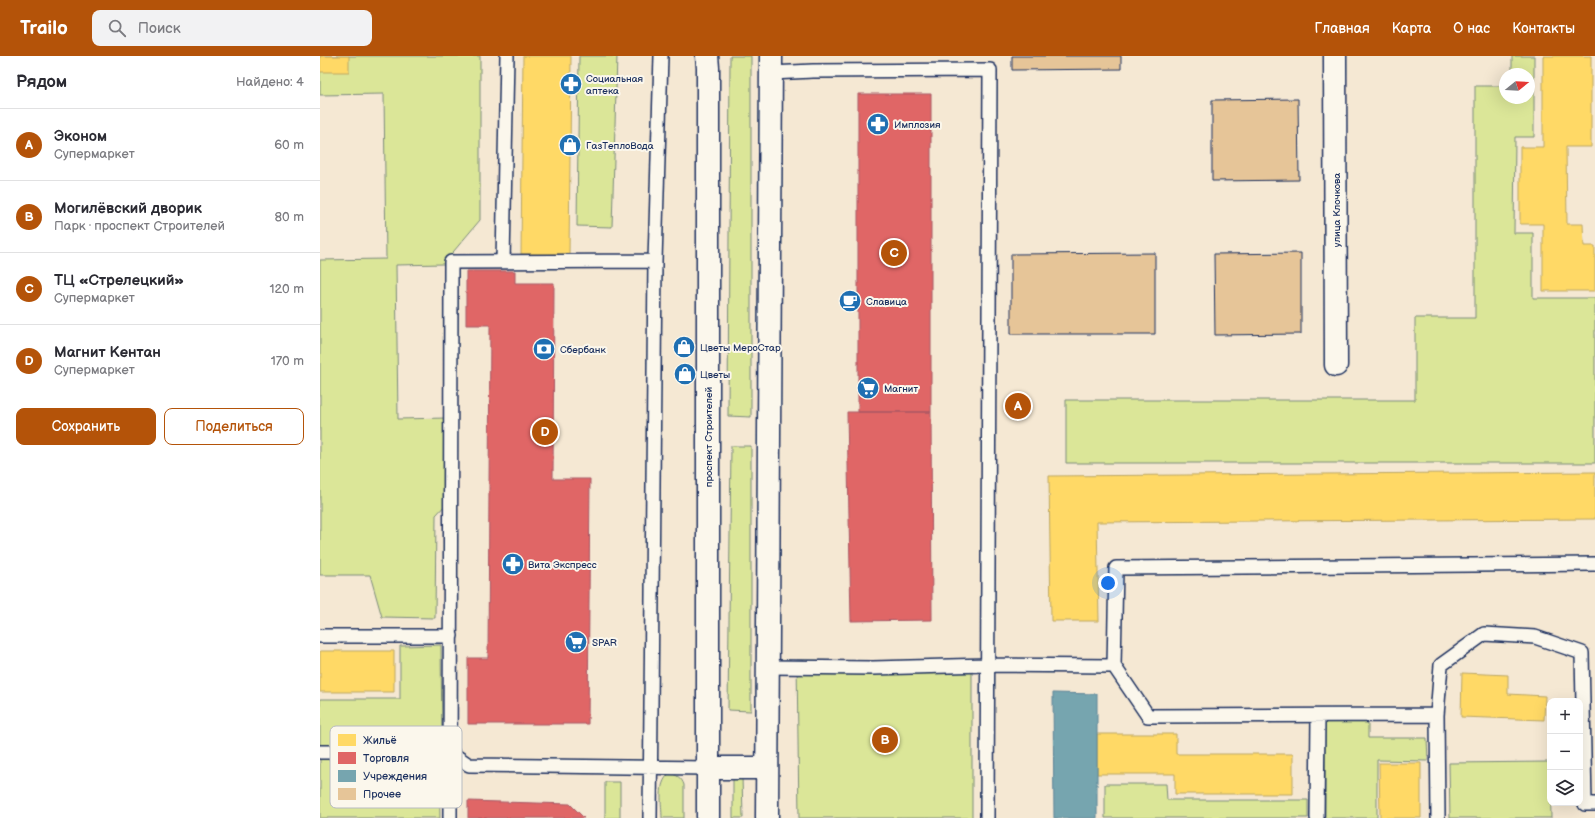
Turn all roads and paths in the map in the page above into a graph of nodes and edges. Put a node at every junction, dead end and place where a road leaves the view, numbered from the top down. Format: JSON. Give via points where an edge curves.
{"nodes":[{"id":1,"x":506,"y":56,"type":"edge"},
{"id":2,"x":661,"y":56,"type":"edge"},
{"id":3,"x":707,"y":56,"type":"edge"},
{"id":4,"x":1335,"y":56,"type":"edge"},
{"id":5,"x":771,"y":65,"type":"edge"},
{"id":6,"x":655,"y":261,"type":"junction"},
{"id":7,"x":503,"y":262,"type":"junction"},
{"id":8,"x":1336,"y":365,"type":"dead end"},
{"id":9,"x":1595,"y":564,"type":"edge"},
{"id":10,"x":320,"y":636,"type":"edge"},
{"id":11,"x":451,"y":636,"type":"junction"},
{"id":12,"x":987,"y":665,"type":"junction"},
{"id":13,"x":1114,"y":666,"type":"junction"},
{"id":14,"x":768,"y":667,"type":"junction"},
{"id":15,"x":1437,"y":715,"type":"junction"},
{"id":16,"x":1318,"y":716,"type":"junction"},
{"id":17,"x":450,"y":726,"type":"edge"},
{"id":18,"x":462,"y":760,"type":"edge"},
{"id":19,"x":649,"y":766,"type":"junction"},
{"id":20,"x":707,"y":768,"type":"junction"},
{"id":21,"x":767,"y":768,"type":"junction"},
{"id":22,"x":1595,"y":804,"type":"edge"},
{"id":23,"x":650,"y":818,"type":"edge"},
{"id":24,"x":708,"y":818,"type":"edge"},
{"id":25,"x":767,"y":818,"type":"edge"},
{"id":26,"x":986,"y":818,"type":"edge"},
{"id":27,"x":1317,"y":818,"type":"edge"},
{"id":28,"x":1438,"y":818,"type":"edge"}],
"edges":[{"from":1,"to":7,"type":"lane"},
{"from":2,"to":6,"type":"lane"},
{"from":3,"to":20,"type":"main road","name":"проспект Строителей"},
{"from":4,"to":8,"type":"main road","name":"улица Клочкова"},
{"from":5,"to":12,"type":"lane","via":[[812,71],[990,70]]},
{"from":5,"to":14,"type":"main road"},
{"from":6,"to":7,"type":"lane"},
{"from":6,"to":19,"type":"lane"},
{"from":7,"to":11,"type":"lane","via":[[451,262]]},
{"from":9,"to":13,"type":"lane","via":[[1116,568]]},
{"from":10,"to":11,"type":"lane"},
{"from":11,"to":17,"type":"lane"},
{"from":12,"to":13,"type":"lane"},
{"from":12,"to":14,"type":"lane"},
{"from":12,"to":26,"type":"lane"},
{"from":13,"to":16,"type":"lane","via":[[1148,716]]},
{"from":14,"to":21,"type":"main road"},
{"from":15,"to":16,"type":"lane"},
{"from":15,"to":22,"type":"lane","via":[[1441,665],[1484,634],[1535,637],[1582,653],[1585,804]]},
{"from":15,"to":28,"type":"lane"},
{"from":16,"to":27,"type":"lane"},
{"from":18,"to":19,"type":"lane","via":[[469,765]]},
{"from":19,"to":20,"type":"lane"},
{"from":19,"to":23,"type":"lane"},
{"from":20,"to":21,"type":"main road"},
{"from":20,"to":24,"type":"main road","name":"проспект Строителей"},
{"from":21,"to":25,"type":"main road"}]}
